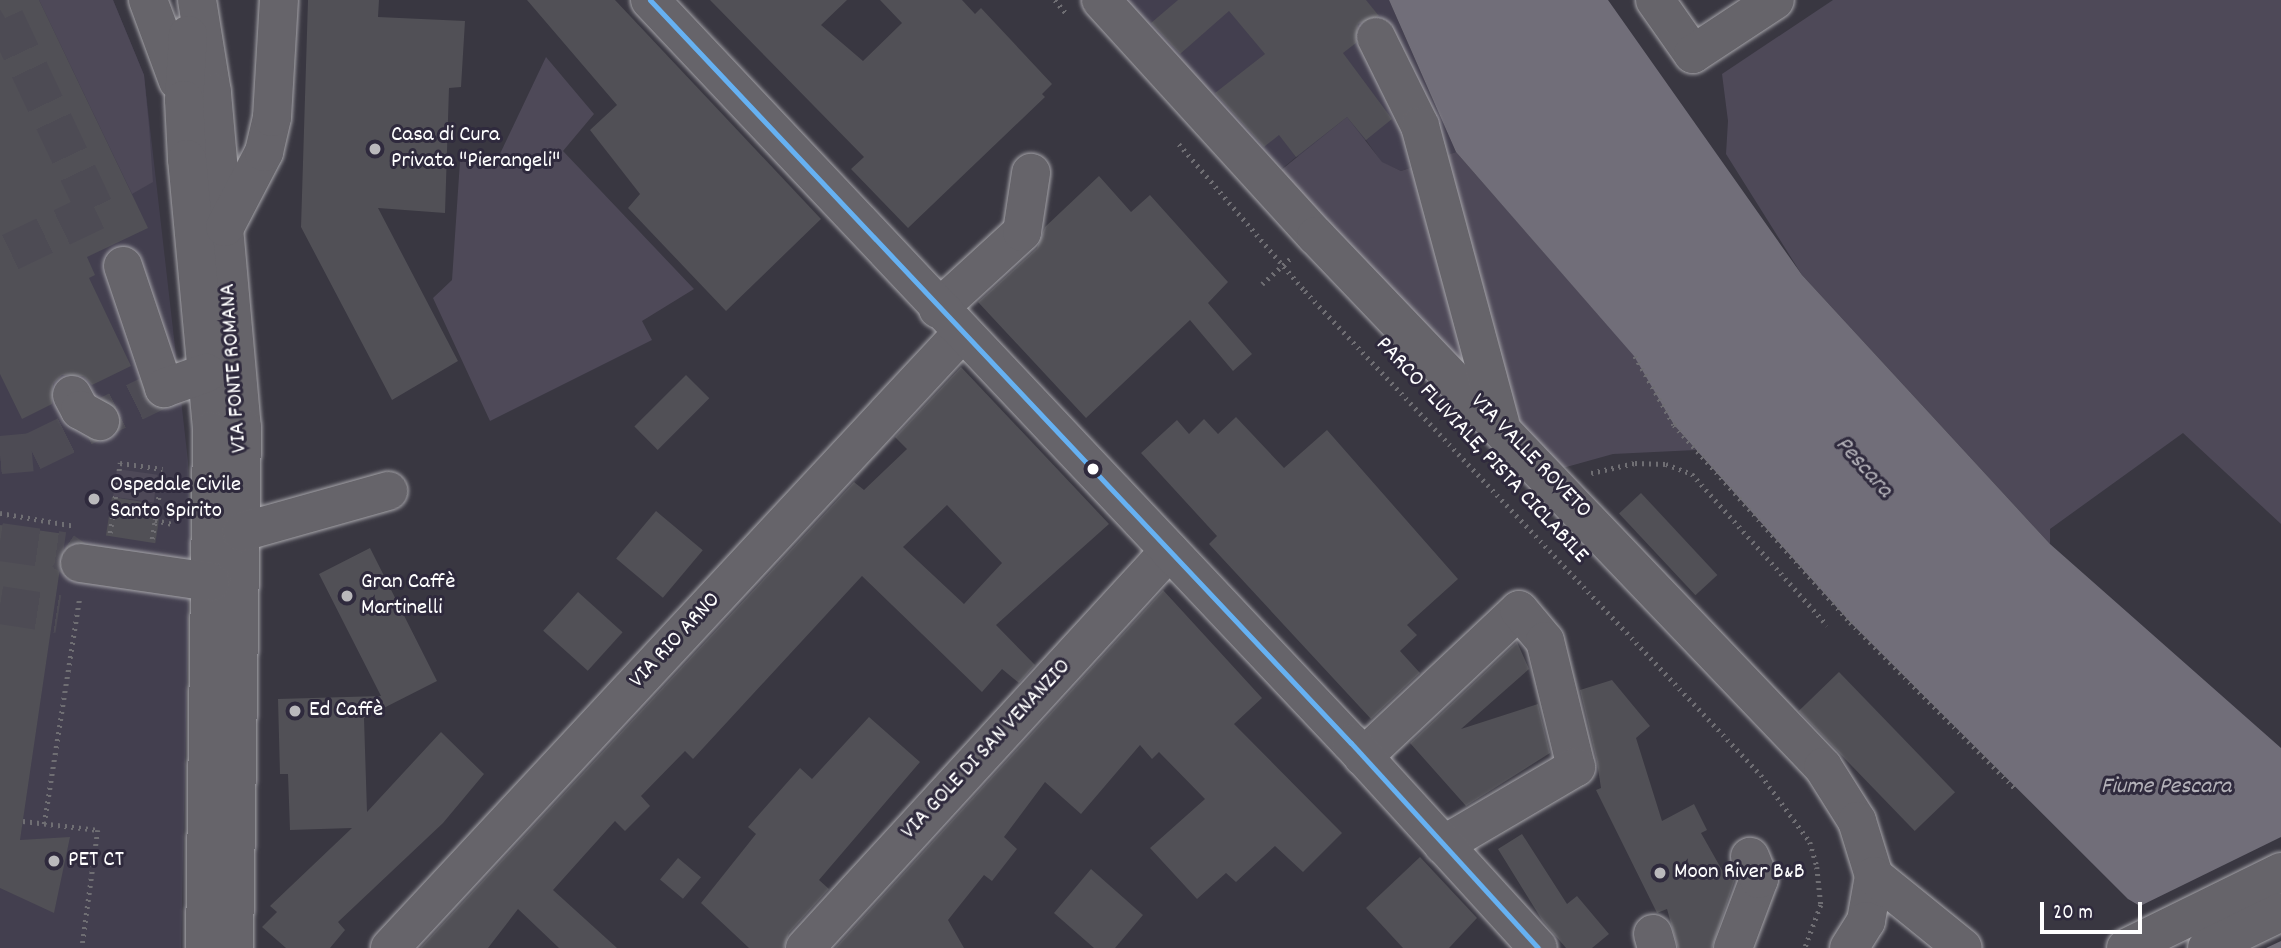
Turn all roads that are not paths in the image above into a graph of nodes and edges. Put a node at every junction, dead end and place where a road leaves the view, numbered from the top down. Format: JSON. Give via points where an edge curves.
{"nodes":[{"id":1,"x":148,"y":0,"type":"edge"},
{"id":2,"x":196,"y":0,"type":"edge"},
{"id":3,"x":279,"y":0,"type":"edge"},
{"id":4,"x":650,"y":0,"type":"edge"},
{"id":5,"x":1655,"y":0,"type":"edge"},
{"id":6,"x":1775,"y":0,"type":"edge"},
{"id":7,"x":1086,"y":9,"type":"edge"},
{"id":8,"x":1376,"y":37,"type":"dead end"},
{"id":9,"x":184,"y":100,"type":"junction"},
{"id":10,"x":1031,"y":173,"type":"dead end"},
{"id":11,"x":225,"y":228,"type":"junction"},
{"id":12,"x":123,"y":266,"type":"dead end"},
{"id":13,"x":950,"y":321,"type":"junction"},
{"id":14,"x":206,"y":373,"type":"junction"},
{"id":15,"x":72,"y":394,"type":"dead end"},
{"id":16,"x":100,"y":421,"type":"dead end"},
{"id":17,"x":1502,"y":428,"type":"junction"},
{"id":18,"x":388,"y":491,"type":"dead end"},
{"id":19,"x":242,"y":532,"type":"junction"},
{"id":20,"x":1169,"y":551,"type":"junction"},
{"id":21,"x":80,"y":560,"type":"tunnel mouth"},
{"id":22,"x":211,"y":582,"type":"junction"},
{"id":23,"x":1363,"y":757,"type":"junction"},
{"id":24,"x":1443,"y":845,"type":"junction"},
{"id":25,"x":1750,"y":858,"type":"dead end"},
{"id":26,"x":2281,"y":872,"type":"edge"},
{"id":27,"x":1874,"y":876,"type":"junction"},
{"id":28,"x":2281,"y":912,"type":"edge"},
{"id":29,"x":205,"y":948,"type":"edge"},
{"id":30,"x":234,"y":948,"type":"edge"},
{"id":31,"x":390,"y":948,"type":"edge"},
{"id":32,"x":805,"y":948,"type":"edge"},
{"id":33,"x":1538,"y":948,"type":"edge"},
{"id":34,"x":1733,"y":948,"type":"edge"},
{"id":35,"x":1849,"y":948,"type":"edge"},
{"id":36,"x":1963,"y":948,"type":"edge"},
{"id":37,"x":2126,"y":948,"type":"edge"},
{"id":38,"x":2207,"y":948,"type":"edge"}],
"edges":[{"from":1,"to":9,"type":"street","name":"VIA FONTE ROMANA","via":[[167,42]]},
{"from":2,"to":9,"type":"street","name":"VIA FONTE ROMANA"},
{"from":2,"to":11,"type":"street","name":"VIA FONTE ROMANA","via":[[212,93]]},
{"from":3,"to":11,"type":"street","via":[[272,117],[264,152]]},
{"from":4,"to":13,"type":"street"},
{"from":5,"to":6,"type":"street","via":[[1693,54]]},
{"from":7,"to":17,"type":"street","name":"VIA VALLE ROVETO"},
{"from":8,"to":17,"type":"street","via":[[1420,126]]},
{"from":9,"to":14,"type":"street","name":"VIA FONTE ROMANA"},
{"from":10,"to":13,"type":"street","name":"VIA RIO ARNO","via":[[1022,232]]},
{"from":11,"to":19,"type":"street","name":"VIA FONTE ROMANA","via":[[242,427]]},
{"from":12,"to":14,"type":"street","via":[[164,388]]},
{"from":13,"to":20,"type":"street"},
{"from":13,"to":31,"type":"street","name":"VIA RIO ARNO"},
{"from":14,"to":22,"type":"street","name":"VIA FONTE ROMANA","via":[[212,431]]},
{"from":15,"to":16,"type":"street","via":[[80,410]]},
{"from":17,"to":27,"type":"street","name":"VIA VALLE ROVETO","via":[[1823,766],[1857,821]]},
{"from":18,"to":19,"type":"street"},
{"from":19,"to":30,"type":"street","name":"VIA FONTE ROMANA"},
{"from":20,"to":23,"type":"street"},
{"from":20,"to":32,"type":"street","name":"VIA GOLE DI SAN VENANZIO"},
{"from":21,"to":22,"type":"street"},
{"from":22,"to":29,"type":"street","name":"VIA FONTE ROMANA"},
{"from":23,"to":24,"type":"street"},
{"from":23,"to":24,"type":"street","via":[[1519,610],[1545,641],[1576,767]]},
{"from":24,"to":33,"type":"street"},
{"from":25,"to":34,"type":"street","via":[[1759,880]]},
{"from":26,"to":37,"type":"street"},
{"from":27,"to":35,"type":"street","name":"VIA VALLE ROVETO","via":[[1866,921]]},
{"from":27,"to":36,"type":"street"},
{"from":28,"to":38,"type":"street"}]}
